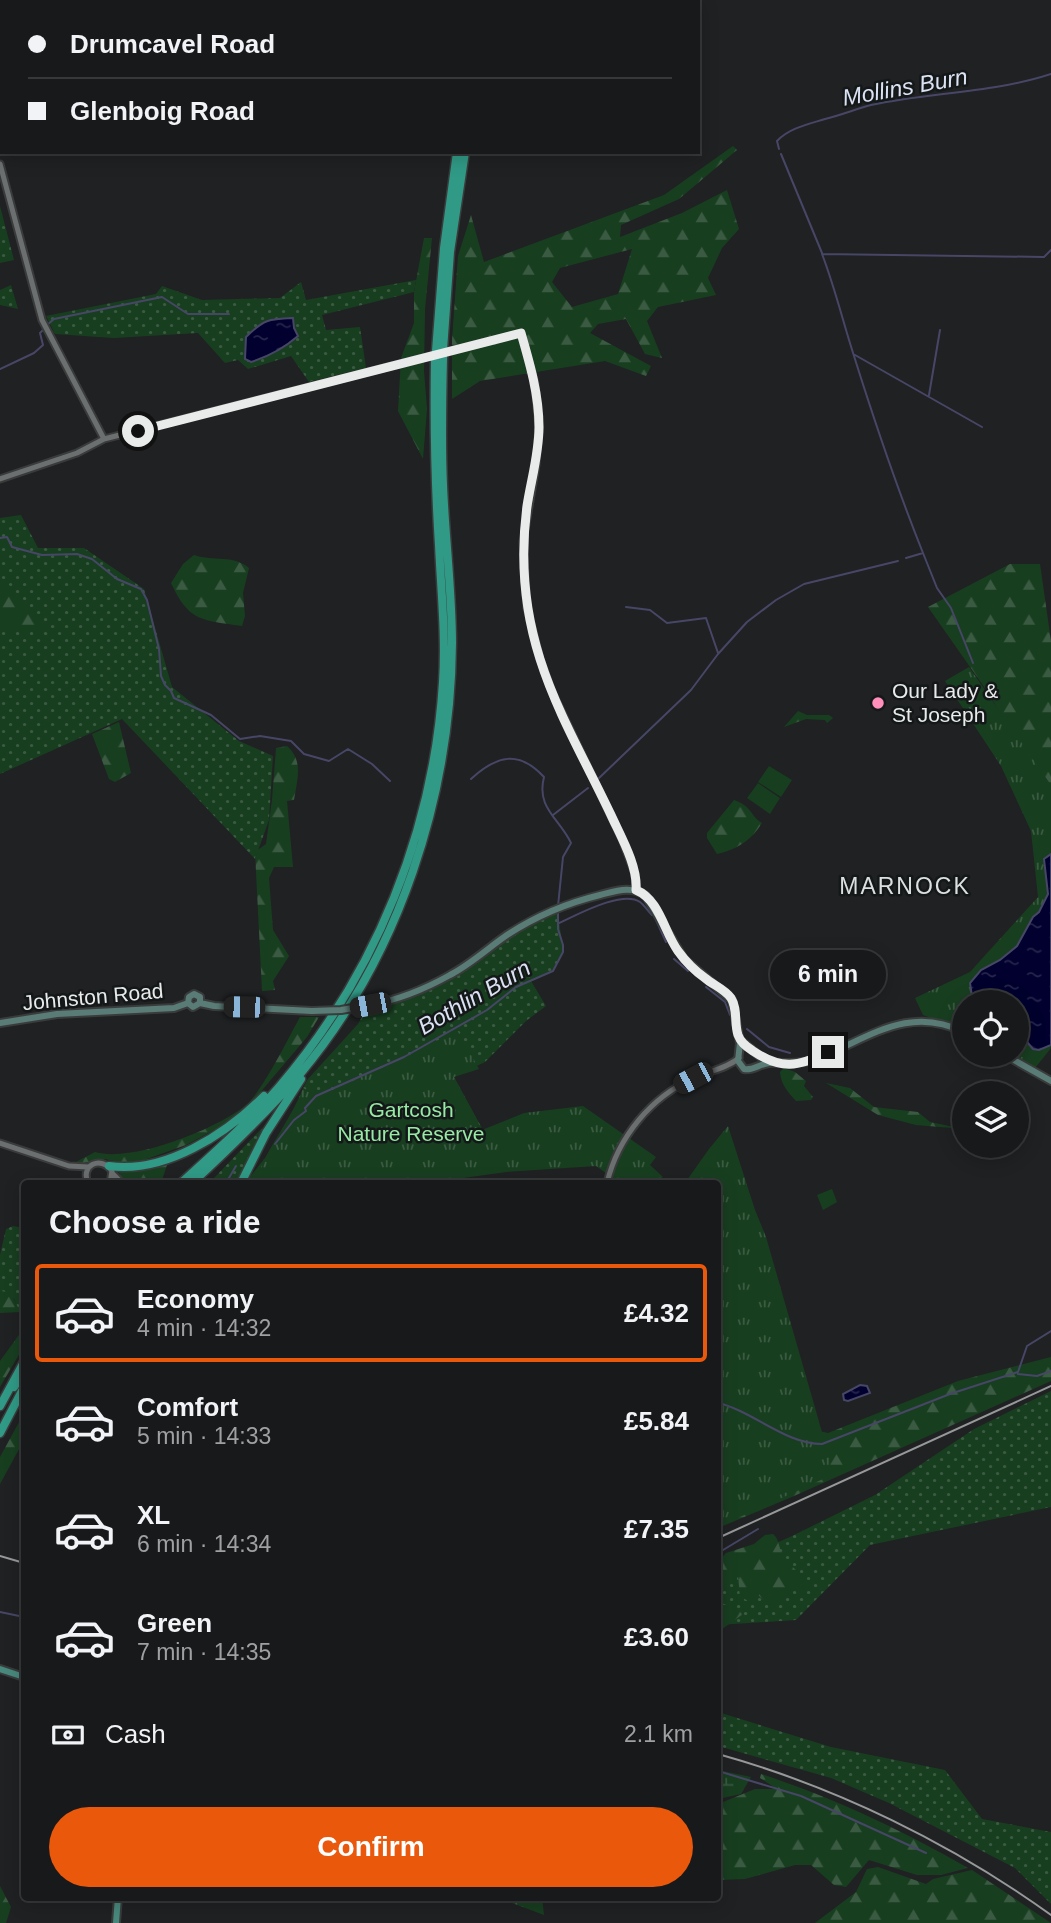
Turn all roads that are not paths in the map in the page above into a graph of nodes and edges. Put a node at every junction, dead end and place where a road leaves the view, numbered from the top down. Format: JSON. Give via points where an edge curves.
{"nodes":[{"id":1,"x":457,"y":154,"type":"edge"},
{"id":2,"x":465,"y":154,"type":"edge"},
{"id":3,"x":0,"y":164,"type":"edge"},
{"id":4,"x":439,"y":354,"type":"junction"},
{"id":5,"x":104,"y":439,"type":"junction"},
{"id":6,"x":0,"y":479,"type":"edge"},
{"id":7,"x":636,"y":890,"type":"junction"},
{"id":8,"x":188,"y":1003,"type":"junction"},
{"id":9,"x":200,"y":1003,"type":"junction"},
{"id":10,"x":341,"y":1004,"type":"junction"},
{"id":11,"x":342,"y":1014,"type":"junction"},
{"id":12,"x":0,"y":1023,"type":"edge"},
{"id":13,"x":952,"y":1028,"type":"edge"},
{"id":14,"x":739,"y":1039,"type":"junction"},
{"id":15,"x":751,"y":1050,"type":"junction"},
{"id":16,"x":758,"y":1055,"type":"junction"},
{"id":17,"x":739,"y":1056,"type":"junction"},
{"id":18,"x":774,"y":1063,"type":"junction"},
{"id":19,"x":724,"y":1067,"type":"junction"},
{"id":20,"x":756,"y":1067,"type":"junction"},
{"id":21,"x":1026,"y":1067,"type":"edge"},
{"id":22,"x":742,"y":1068,"type":"junction"},
{"id":23,"x":1051,"y":1081,"type":"edge"},
{"id":24,"x":0,"y":1143,"type":"edge"},
{"id":25,"x":69,"y":1166,"type":"junction"},
{"id":26,"x":88,"y":1167,"type":"junction"},
{"id":27,"x":111,"y":1170,"type":"junction"},
{"id":28,"x":86,"y":1180,"type":"edge"},
{"id":29,"x":87,"y":1180,"type":"edge"},
{"id":30,"x":110,"y":1180,"type":"edge"},
{"id":31,"x":119,"y":1180,"type":"edge"},
{"id":32,"x":184,"y":1180,"type":"edge"},
{"id":33,"x":195,"y":1180,"type":"edge"},
{"id":34,"x":242,"y":1180,"type":"edge"},
{"id":35,"x":608,"y":1180,"type":"edge"},
{"id":36,"x":21,"y":1368,"type":"edge"},
{"id":37,"x":21,"y":1376,"type":"edge"},
{"id":38,"x":21,"y":1393,"type":"edge"},
{"id":39,"x":21,"y":1401,"type":"edge"},
{"id":40,"x":0,"y":1408,"type":"edge"},
{"id":41,"x":0,"y":1436,"type":"edge"},
{"id":42,"x":0,"y":1669,"type":"edge"},
{"id":43,"x":21,"y":1676,"type":"edge"},
{"id":44,"x":118,"y":1901,"type":"edge"},
{"id":45,"x":116,"y":1923,"type":"edge"}],
"edges":[{"from":1,"to":4,"type":"highway","via":[[444,248]]},
{"from":2,"to":4,"type":"highway"},
{"from":3,"to":5,"type":"street","via":[[42,320]]},
{"from":4,"to":10,"type":"highway","via":[[435,485],[444,646],[435,756],[402,880]]},
{"from":4,"to":11,"type":"highway","via":[[452,644],[444,747],[420,851],[393,922]]},
{"from":5,"to":6,"type":"street"},
{"from":5,"to":7,"type":"street","via":[[521,333],[535,384],[539,427],[523,542],[527,608],[552,692],[622,839]]},
{"from":7,"to":9,"type":"main road","name":"Johnston Road","bridge":true,"via":[[607,893],[549,911],[450,975],[370,1005],[312,1011]]},
{"from":7,"to":14,"type":"main road","via":[[655,908],[684,959],[732,1000]]},
{"from":8,"to":9,"type":"main road","name":"Johnston Road","via":[[195,1007]]},
{"from":8,"to":9,"type":"main road","name":"Johnston Road","via":[[194,994]]},
{"from":8,"to":12,"type":"main road","name":"Johnston Road"},
{"from":10,"to":27,"type":"highway","via":[[273,1087],[225,1130],[166,1159]]},
{"from":10,"to":32,"type":"highway","via":[[277,1090]]},
{"from":11,"to":33,"type":"highway","via":[[300,1073]]},
{"from":11,"to":34,"type":"highway","via":[[271,1125]]},
{"from":13,"to":18,"type":"main road","via":[[918,1022],[892,1025],[813,1059]]},
{"from":14,"to":15,"type":"main road"},
{"from":14,"to":17,"type":"main road"},
{"from":15,"to":16,"type":"main road"},
{"from":15,"to":17,"type":"main road"},
{"from":16,"to":18,"type":"main road"},
{"from":16,"to":20,"type":"main road"},
{"from":17,"to":19,"type":"street"},
{"from":17,"to":22,"type":"main road"},
{"from":18,"to":20,"type":"main road"},
{"from":19,"to":22,"type":"street"},
{"from":19,"to":35,"type":"street","via":[[681,1085],[651,1107],[622,1144]]},
{"from":20,"to":22,"type":"main road"},
{"from":21,"to":23,"type":"main road"},
{"from":24,"to":25,"type":"street"},
{"from":25,"to":26,"type":"street"},
{"from":25,"to":28,"type":"street"},
{"from":26,"to":27,"type":"street","via":[[100,1162]]},
{"from":26,"to":29,"type":"street"},
{"from":27,"to":30,"type":"street"},
{"from":27,"to":31,"type":"street"},
{"from":36,"to":40,"type":"highway"},
{"from":37,"to":40,"type":"highway"},
{"from":38,"to":41,"type":"highway"},
{"from":39,"to":41,"type":"highway"},
{"from":42,"to":43,"type":"main road"},
{"from":44,"to":45,"type":"main road"}]}
